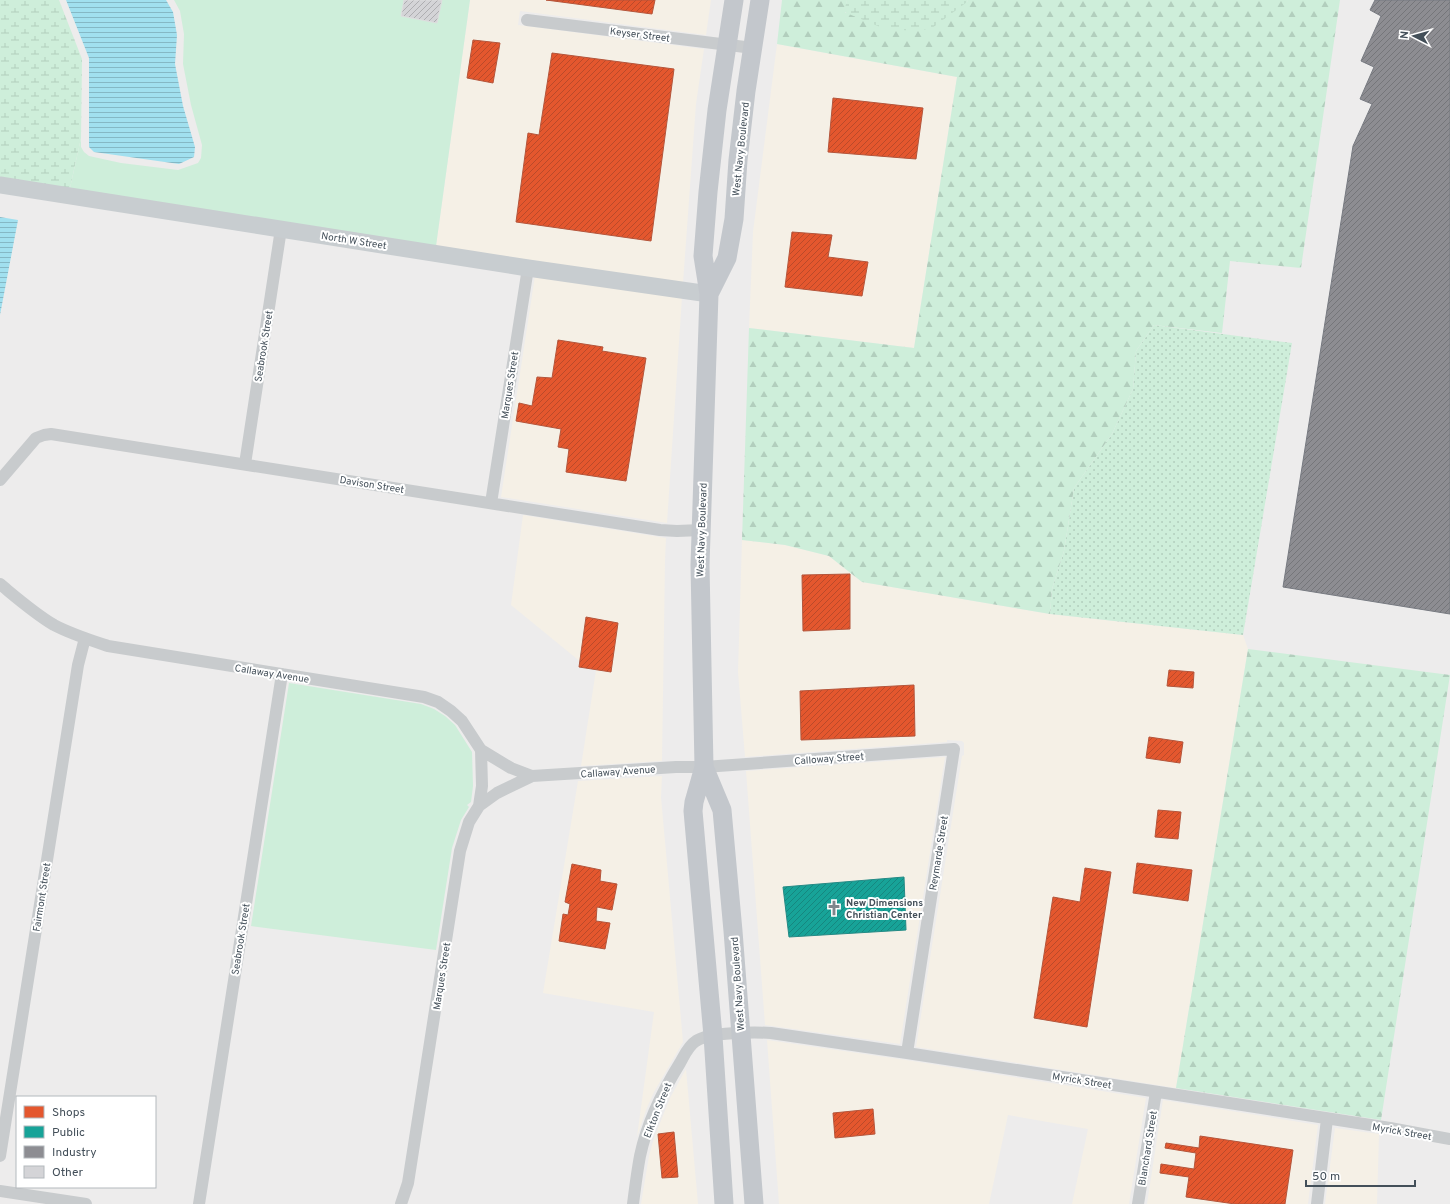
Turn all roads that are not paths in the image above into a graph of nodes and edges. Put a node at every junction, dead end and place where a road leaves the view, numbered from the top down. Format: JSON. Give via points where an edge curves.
{"nodes":[{"id":1,"x":734,"y":0,"type":"edge"},
{"id":2,"x":760,"y":0,"type":"edge"},
{"id":3,"x":527,"y":20,"type":"dead end"},
{"id":4,"x":726,"y":44,"type":"junction"},
{"id":5,"x":753,"y":48,"type":"junction"},
{"id":6,"x":0,"y":185,"type":"edge"},
{"id":7,"x":281,"y":229,"type":"junction"},
{"id":8,"x":528,"y":268,"type":"junction"},
{"id":9,"x":709,"y":294,"type":"junction"},
{"id":10,"x":245,"y":464,"type":"junction"},
{"id":11,"x":0,"y":480,"type":"edge"},
{"id":12,"x":491,"y":503,"type":"junction"},
{"id":13,"x":701,"y":530,"type":"junction"},
{"id":14,"x":0,"y":584,"type":"edge"},
{"id":15,"x":85,"y":638,"type":"junction"},
{"id":16,"x":282,"y":674,"type":"junction"},
{"id":17,"x":954,"y":749,"type":"joint"},
{"id":18,"x":480,"y":750,"type":"junction"},
{"id":19,"x":704,"y":767,"type":"junction"},
{"id":20,"x":532,"y":776,"type":"junction"},
{"id":21,"x":479,"y":806,"type":"junction"},
{"id":22,"x":740,"y":1033,"type":"junction"},
{"id":23,"x":713,"y":1036,"type":"junction"},
{"id":24,"x":907,"y":1053,"type":"junction"},
{"id":25,"x":1156,"y":1092,"type":"junction"},
{"id":26,"x":1328,"y":1119,"type":"junction"},
{"id":27,"x":1450,"y":1139,"type":"edge"},
{"id":28,"x":0,"y":1156,"type":"edge"},
{"id":29,"x":0,"y":1191,"type":"edge"},
{"id":30,"x":86,"y":1204,"type":"edge"},
{"id":31,"x":199,"y":1204,"type":"edge"},
{"id":32,"x":401,"y":1204,"type":"edge"},
{"id":33,"x":633,"y":1204,"type":"edge"},
{"id":34,"x":724,"y":1204,"type":"edge"},
{"id":35,"x":754,"y":1204,"type":"edge"},
{"id":36,"x":1138,"y":1204,"type":"edge"},
{"id":37,"x":1316,"y":1204,"type":"edge"}],
"edges":[{"from":1,"to":4,"type":"main road","name":"West Navy Boulevard"},
{"from":2,"to":5,"type":"main road","name":"West Navy Boulevard"},
{"from":3,"to":4,"type":"street","name":"Keyser Street"},
{"from":4,"to":5,"type":"street","name":"Keyser Street"},
{"from":4,"to":9,"type":"main road","name":"West Navy Boulevard","via":[[715,125],[703,256]]},
{"from":5,"to":9,"type":"main road","name":"West Navy Boulevard","via":[[739,153],[734,219],[727,258]]},
{"from":6,"to":7,"type":"main road","name":"North W Street"},
{"from":7,"to":8,"type":"main road","name":"North W Street"},
{"from":7,"to":10,"type":"street","name":"Seabrook Street"},
{"from":8,"to":9,"type":"main road","name":"North W Street"},
{"from":8,"to":12,"type":"street","name":"Marques Street"},
{"from":9,"to":13,"type":"main road","name":"West Navy Boulevard"},
{"from":10,"to":11,"type":"street","name":"Davison Street","via":[[51,434],[36,438]]},
{"from":10,"to":12,"type":"street","name":"Davison Street"},
{"from":12,"to":13,"type":"street","name":"Davison Street","via":[[660,530]]},
{"from":13,"to":19,"type":"main road","name":"West Navy Boulevard"},
{"from":14,"to":15,"type":"street","name":"Callaway Avenue","via":[[55,625]]},
{"from":15,"to":16,"type":"street","name":"Callaway Avenue","via":[[128,650]]},
{"from":15,"to":28,"type":"street","name":"Fairmont Street","via":[[78,666]]},
{"from":16,"to":18,"type":"street","name":"Callaway Avenue","via":[[424,697],[451,711],[462,721]]},
{"from":16,"to":31,"type":"street","name":"Seabrook Street"},
{"from":17,"to":19,"type":"street","name":"Calloway Street"},
{"from":17,"to":24,"type":"street","name":"Reymarde Street"},
{"from":18,"to":20,"type":"street","name":"Callaway Avenue","via":[[511,768]]},
{"from":18,"to":21,"type":"street","name":"Marques Street","via":[[482,786]]},
{"from":19,"to":20,"type":"street","name":"Callaway Avenue"},
{"from":19,"to":22,"type":"main road","name":"West Navy Boulevard","via":[[722,810]]},
{"from":19,"to":23,"type":"main road","name":"West Navy Boulevard","via":[[693,811]]},
{"from":20,"to":21,"type":"street","name":"Callaway Avenue","via":[[497,793]]},
{"from":21,"to":32,"type":"street","name":"Marques Street","via":[[469,822],[460,850],[408,1183]]},
{"from":22,"to":23,"type":"street","name":"Myrick Street"},
{"from":22,"to":24,"type":"street","name":"Myrick Street","via":[[771,1033]]},
{"from":22,"to":35,"type":"main road","name":"West Navy Boulevard"},
{"from":23,"to":33,"type":"street","name":"Elkton Street","via":[[700,1038],[694,1042],[662,1095],[641,1155]]},
{"from":23,"to":34,"type":"main road","name":"West Navy Boulevard"},
{"from":24,"to":25,"type":"street","name":"Myrick Street"},
{"from":25,"to":26,"type":"street","name":"Myrick Street"},
{"from":25,"to":36,"type":"street","name":"Blanchard Street"},
{"from":26,"to":27,"type":"street","name":"Myrick Street"},
{"from":26,"to":37,"type":"street"},
{"from":29,"to":30,"type":"street"}]}
